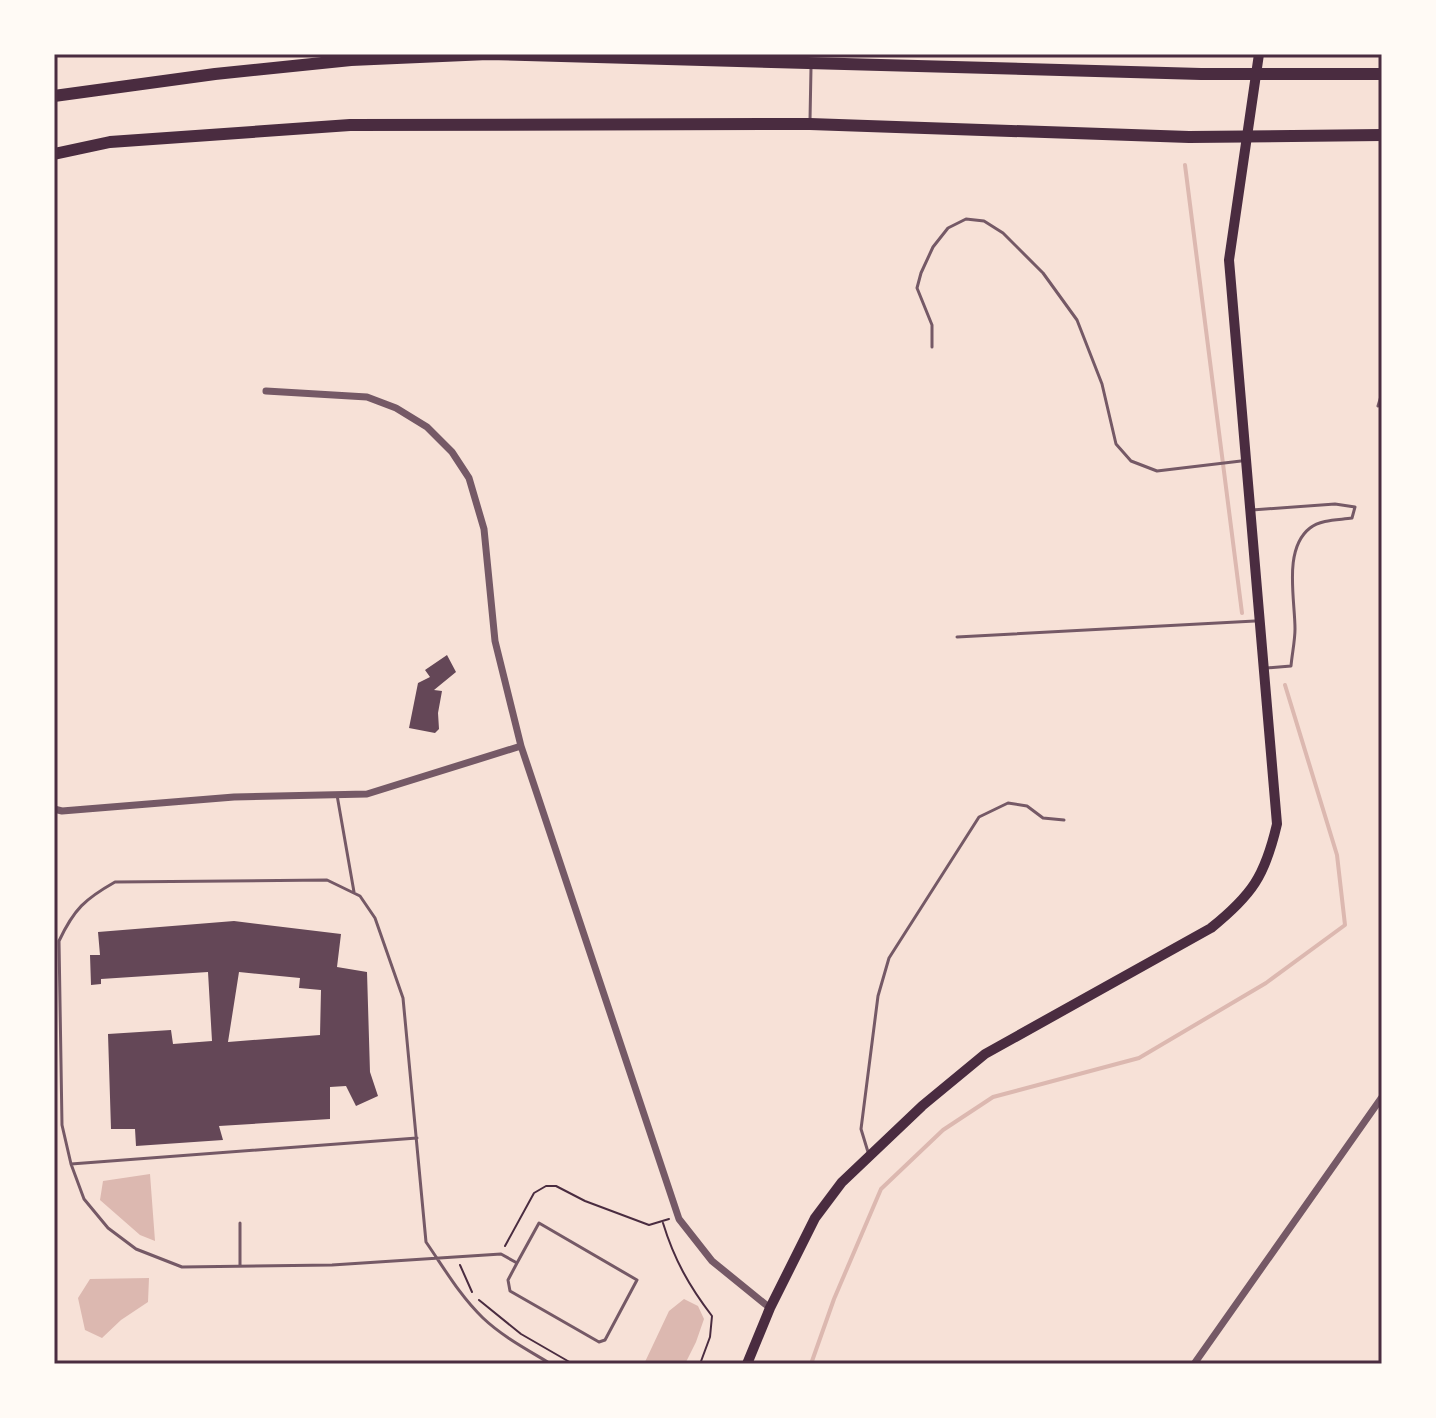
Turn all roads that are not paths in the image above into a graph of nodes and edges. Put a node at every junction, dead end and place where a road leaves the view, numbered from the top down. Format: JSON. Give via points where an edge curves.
{"nodes":[{"id":1,"x":1259,"y":54,"type":"edge"},
{"id":2,"x":811,"y":64,"type":"junction"},
{"id":3,"x":1382,"y":74,"type":"edge"},
{"id":4,"x":54,"y":96,"type":"edge"},
{"id":5,"x":810,"y":124,"type":"junction"},
{"id":6,"x":1382,"y":135,"type":"edge"},
{"id":7,"x":54,"y":154,"type":"edge"},
{"id":8,"x":932,"y":347,"type":"dead end"},
{"id":9,"x":266,"y":391,"type":"dead end"},
{"id":10,"x":1382,"y":393,"type":"edge"},
{"id":11,"x":1378,"y":406,"type":"dead end"},
{"id":12,"x":1245,"y":461,"type":"junction"},
{"id":13,"x":1249,"y":510,"type":"junction"},
{"id":14,"x":1259,"y":621,"type":"junction"},
{"id":15,"x":957,"y":637,"type":"dead end"},
{"id":16,"x":1263,"y":668,"type":"junction"},
{"id":17,"x":521,"y":746,"type":"junction"},
{"id":18,"x":337,"y":795,"type":"junction"},
{"id":19,"x":54,"y":809,"type":"edge"},
{"id":20,"x":1064,"y":820,"type":"dead end"},
{"id":21,"x":354,"y":892,"type":"junction"},
{"id":22,"x":1382,"y":1097,"type":"edge"},
{"id":23,"x":417,"y":1138,"type":"junction"},
{"id":24,"x":869,"y":1155,"type":"junction"},
{"id":25,"x":71,"y":1164,"type":"junction"},
{"id":26,"x":240,"y":1223,"type":"dead end"},
{"id":27,"x":437,"y":1257,"type":"junction"},
{"id":28,"x":517,"y":1263,"type":"junction"},
{"id":29,"x":240,"y":1266,"type":"junction"},
{"id":30,"x":770,"y":1308,"type":"junction"},
{"id":31,"x":551,"y":1364,"type":"edge"},
{"id":32,"x":747,"y":1364,"type":"edge"},
{"id":33,"x":1194,"y":1364,"type":"edge"}],
"edges":[{"from":1,"to":12,"type":"main road","via":[[1229,260]]},
{"from":2,"to":3,"type":"highway"},
{"from":2,"to":4,"type":"highway","via":[[488,54],[351,60]]},
{"from":2,"to":5,"type":"lane"},
{"from":5,"to":6,"type":"highway","via":[[1189,137]]},
{"from":5,"to":7,"type":"highway","via":[[350,125],[110,142]]},
{"from":8,"to":12,"type":"lane","via":[[932,325],[917,288],[921,273],[948,228],[966,219],[984,221],[1043,273],[1077,320],[1102,384],[1116,444],[1131,461],[1157,471]]},
{"from":9,"to":17,"type":"street","via":[[367,397],[427,427],[452,452],[469,478],[484,529],[495,641]]},
{"from":10,"to":11,"type":"lane"},
{"from":12,"to":13,"type":"main road"},
{"from":13,"to":14,"type":"main road"},
{"from":13,"to":16,"type":"lane","via":[[1355,507],[1352,518],[1311,527],[1301,541],[1294,560],[1291,666]]},
{"from":14,"to":15,"type":"lane"},
{"from":14,"to":16,"type":"main road"},
{"from":16,"to":24,"type":"main road","via":[[1277,824],[1259,878],[1241,904],[1211,928],[985,1054]]},
{"from":17,"to":18,"type":"street","via":[[367,794]]},
{"from":17,"to":30,"type":"street","via":[[677,1215],[712,1261]]},
{"from":18,"to":19,"type":"street"},
{"from":18,"to":21,"type":"lane"},
{"from":20,"to":24,"type":"lane","via":[[1043,818],[1027,806],[1008,803],[979,817],[889,958],[878,996],[861,1129]]},
{"from":21,"to":23,"type":"lane","via":[[375,918],[403,998]]},
{"from":21,"to":25,"type":"lane","via":[[327,880],[115,882],[87,898],[59,941],[62,1125]]},
{"from":22,"to":33,"type":"street"},
{"from":23,"to":25,"type":"lane"},
{"from":23,"to":27,"type":"lane","via":[[426,1242]]},
{"from":24,"to":30,"type":"main road","via":[[815,1218]]},
{"from":25,"to":29,"type":"lane","via":[[84,1199],[108,1228],[136,1249],[182,1267]]},
{"from":26,"to":29,"type":"lane"},
{"from":27,"to":28,"type":"lane","via":[[501,1254]]},
{"from":27,"to":29,"type":"lane"},
{"from":27,"to":31,"type":"lane","via":[[483,1319]]},
{"from":28,"to":28,"type":"lane","via":[[508,1280],[510,1291],[599,1342],[605,1340],[637,1280],[539,1223]]},
{"from":30,"to":32,"type":"main road"}]}
